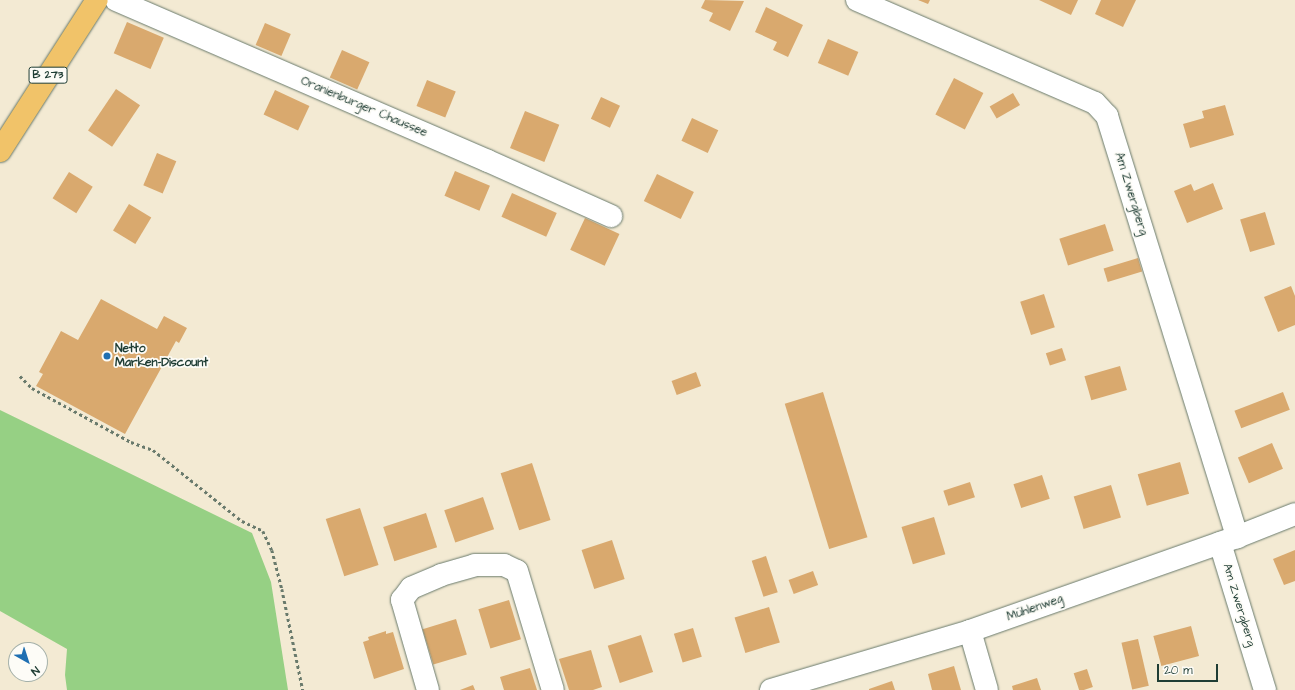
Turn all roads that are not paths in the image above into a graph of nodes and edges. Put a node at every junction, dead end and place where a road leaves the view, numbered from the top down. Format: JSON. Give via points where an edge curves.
{"nodes":[{"id":1,"x":97,"y":0,"type":"edge"},
{"id":2,"x":116,"y":0,"type":"edge"},
{"id":3,"x":856,"y":0,"type":"edge"},
{"id":4,"x":0,"y":151,"type":"edge"},
{"id":5,"x":611,"y":216,"type":"dead end"},
{"id":6,"x":1295,"y":514,"type":"edge"},
{"id":7,"x":1229,"y":540,"type":"junction"},
{"id":8,"x":970,"y":631,"type":"junction"},
{"id":9,"x":428,"y":690,"type":"edge"},
{"id":10,"x":553,"y":690,"type":"edge"},
{"id":11,"x":770,"y":690,"type":"edge"},
{"id":12,"x":987,"y":690,"type":"edge"},
{"id":13,"x":1265,"y":690,"type":"edge"}],
"edges":[{"from":1,"to":4,"type":"main road","number":"B 273"},
{"from":2,"to":5,"type":"street","name":"Oranienburger Chaussee","via":[[488,160]]},
{"from":3,"to":7,"type":"street","name":"Am Zwergberg","via":[[1095,104],[1107,116]]},
{"from":6,"to":7,"type":"street","name":"Mühlenweg"},
{"from":7,"to":8,"type":"street","name":"Mühlenweg"},
{"from":7,"to":13,"type":"street","name":"Am Zwergberg"},
{"from":8,"to":11,"type":"street","name":"Mühlenweg"},
{"from":8,"to":12,"type":"street"},
{"from":9,"to":10,"type":"street","via":[[402,600],[411,588],[474,565],[504,565],[517,571]]}]}
